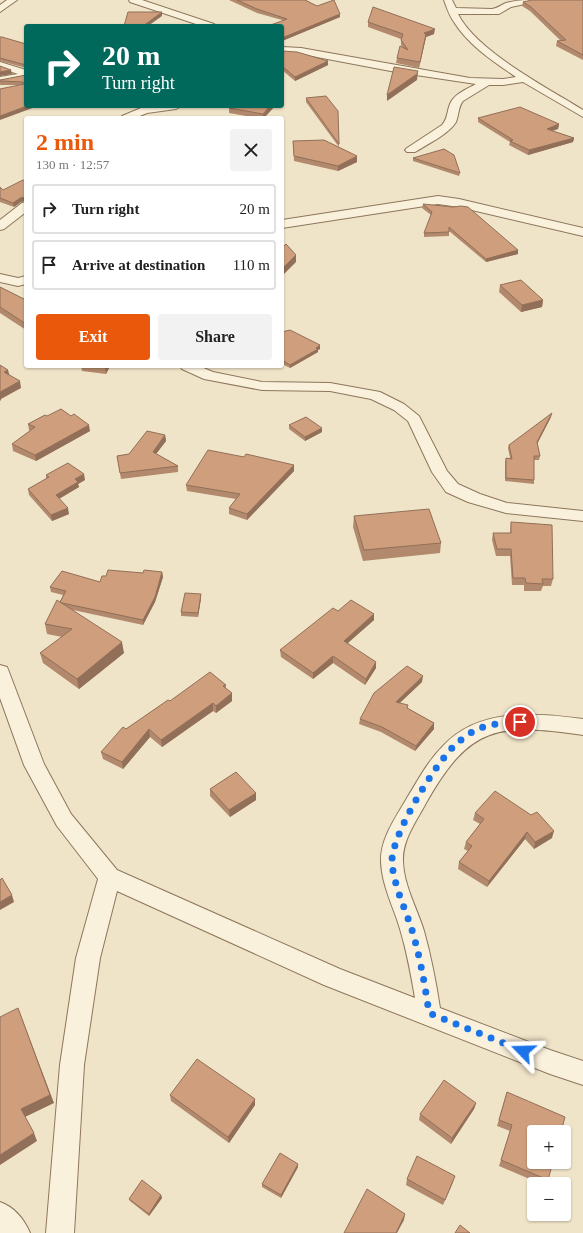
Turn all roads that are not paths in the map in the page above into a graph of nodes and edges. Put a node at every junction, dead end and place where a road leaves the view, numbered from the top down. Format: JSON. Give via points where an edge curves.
{"nodes":[{"id":1,"x":13,"y":0,"type":"edge"},
{"id":2,"x":133,"y":0,"type":"edge"},
{"id":3,"x":448,"y":0,"type":"edge"},
{"id":4,"x":531,"y":0,"type":"edge"},
{"id":5,"x":0,"y":9,"type":"edge"},
{"id":6,"x":452,"y":11,"type":"junction"},
{"id":7,"x":205,"y":24,"type":"edge"},
{"id":8,"x":284,"y":51,"type":"edge"},
{"id":9,"x":0,"y":65,"type":"edge"},
{"id":10,"x":24,"y":73,"type":"edge"},
{"id":11,"x":24,"y":74,"type":"edge"},
{"id":12,"x":524,"y":78,"type":"junction"},
{"id":13,"x":0,"y":80,"type":"edge"},
{"id":14,"x":486,"y":82,"type":"junction"},
{"id":15,"x":143,"y":108,"type":"edge"},
{"id":16,"x":583,"y":114,"type":"edge"},
{"id":17,"x":129,"y":116,"type":"edge"},
{"id":18,"x":411,"y":150,"type":"dead end"},
{"id":19,"x":24,"y":208,"type":"edge"},
{"id":20,"x":284,"y":224,"type":"edge"},
{"id":21,"x":0,"y":226,"type":"edge"},
{"id":22,"x":583,"y":232,"type":"edge"},
{"id":23,"x":0,"y":278,"type":"edge"},
{"id":24,"x":23,"y":282,"type":"edge"},
{"id":25,"x":191,"y":368,"type":"edge"},
{"id":26,"x":583,"y":516,"type":"edge"},
{"id":27,"x":0,"y":672,"type":"edge"},
{"id":28,"x":583,"y":727,"type":"edge"},
{"id":29,"x":109,"y":877,"type":"junction"},
{"id":30,"x":429,"y":1013,"type":"junction"},
{"id":31,"x":583,"y":1073,"type":"edge"},
{"id":32,"x":0,"y":1215,"type":"edge"},
{"id":33,"x":16,"y":1233,"type":"edge"},
{"id":34,"x":60,"y":1233,"type":"edge"}],
"edges":[{"from":1,"to":5,"type":"street"},
{"from":2,"to":7,"type":"street"},
{"from":3,"to":6,"type":"street"},
{"from":4,"to":6,"type":"street","via":[[492,12]]},
{"from":6,"to":12,"type":"street","via":[[461,26],[479,45]]},
{"from":8,"to":14,"type":"street","via":[[301,51],[396,69]]},
{"from":9,"to":10,"type":"street"},
{"from":11,"to":13,"type":"street"},
{"from":12,"to":14,"type":"street"},
{"from":12,"to":16,"type":"street"},
{"from":14,"to":18,"type":"street","via":[[459,99],[455,104],[452,121],[446,127]]},
{"from":15,"to":17,"type":"street"},
{"from":19,"to":21,"type":"street"},
{"from":20,"to":22,"type":"street","via":[[438,200]]},
{"from":23,"to":24,"type":"street"},
{"from":25,"to":26,"type":"street","via":[[209,376],[262,386],[330,387],[375,395],[399,407],[414,419],[440,472],[452,488],[506,508]]},
{"from":27,"to":29,"type":"street","via":[[34,765],[64,820]]},
{"from":28,"to":30,"type":"street","via":[[546,722],[507,722],[476,730],[455,745],[437,768],[404,821],[395,842],[392,862],[416,944]]},
{"from":29,"to":30,"type":"street","via":[[332,977]]},
{"from":29,"to":34,"type":"street","via":[[88,958],[72,1065]]},
{"from":30,"to":31,"type":"street"},
{"from":32,"to":33,"type":"street"}]}
